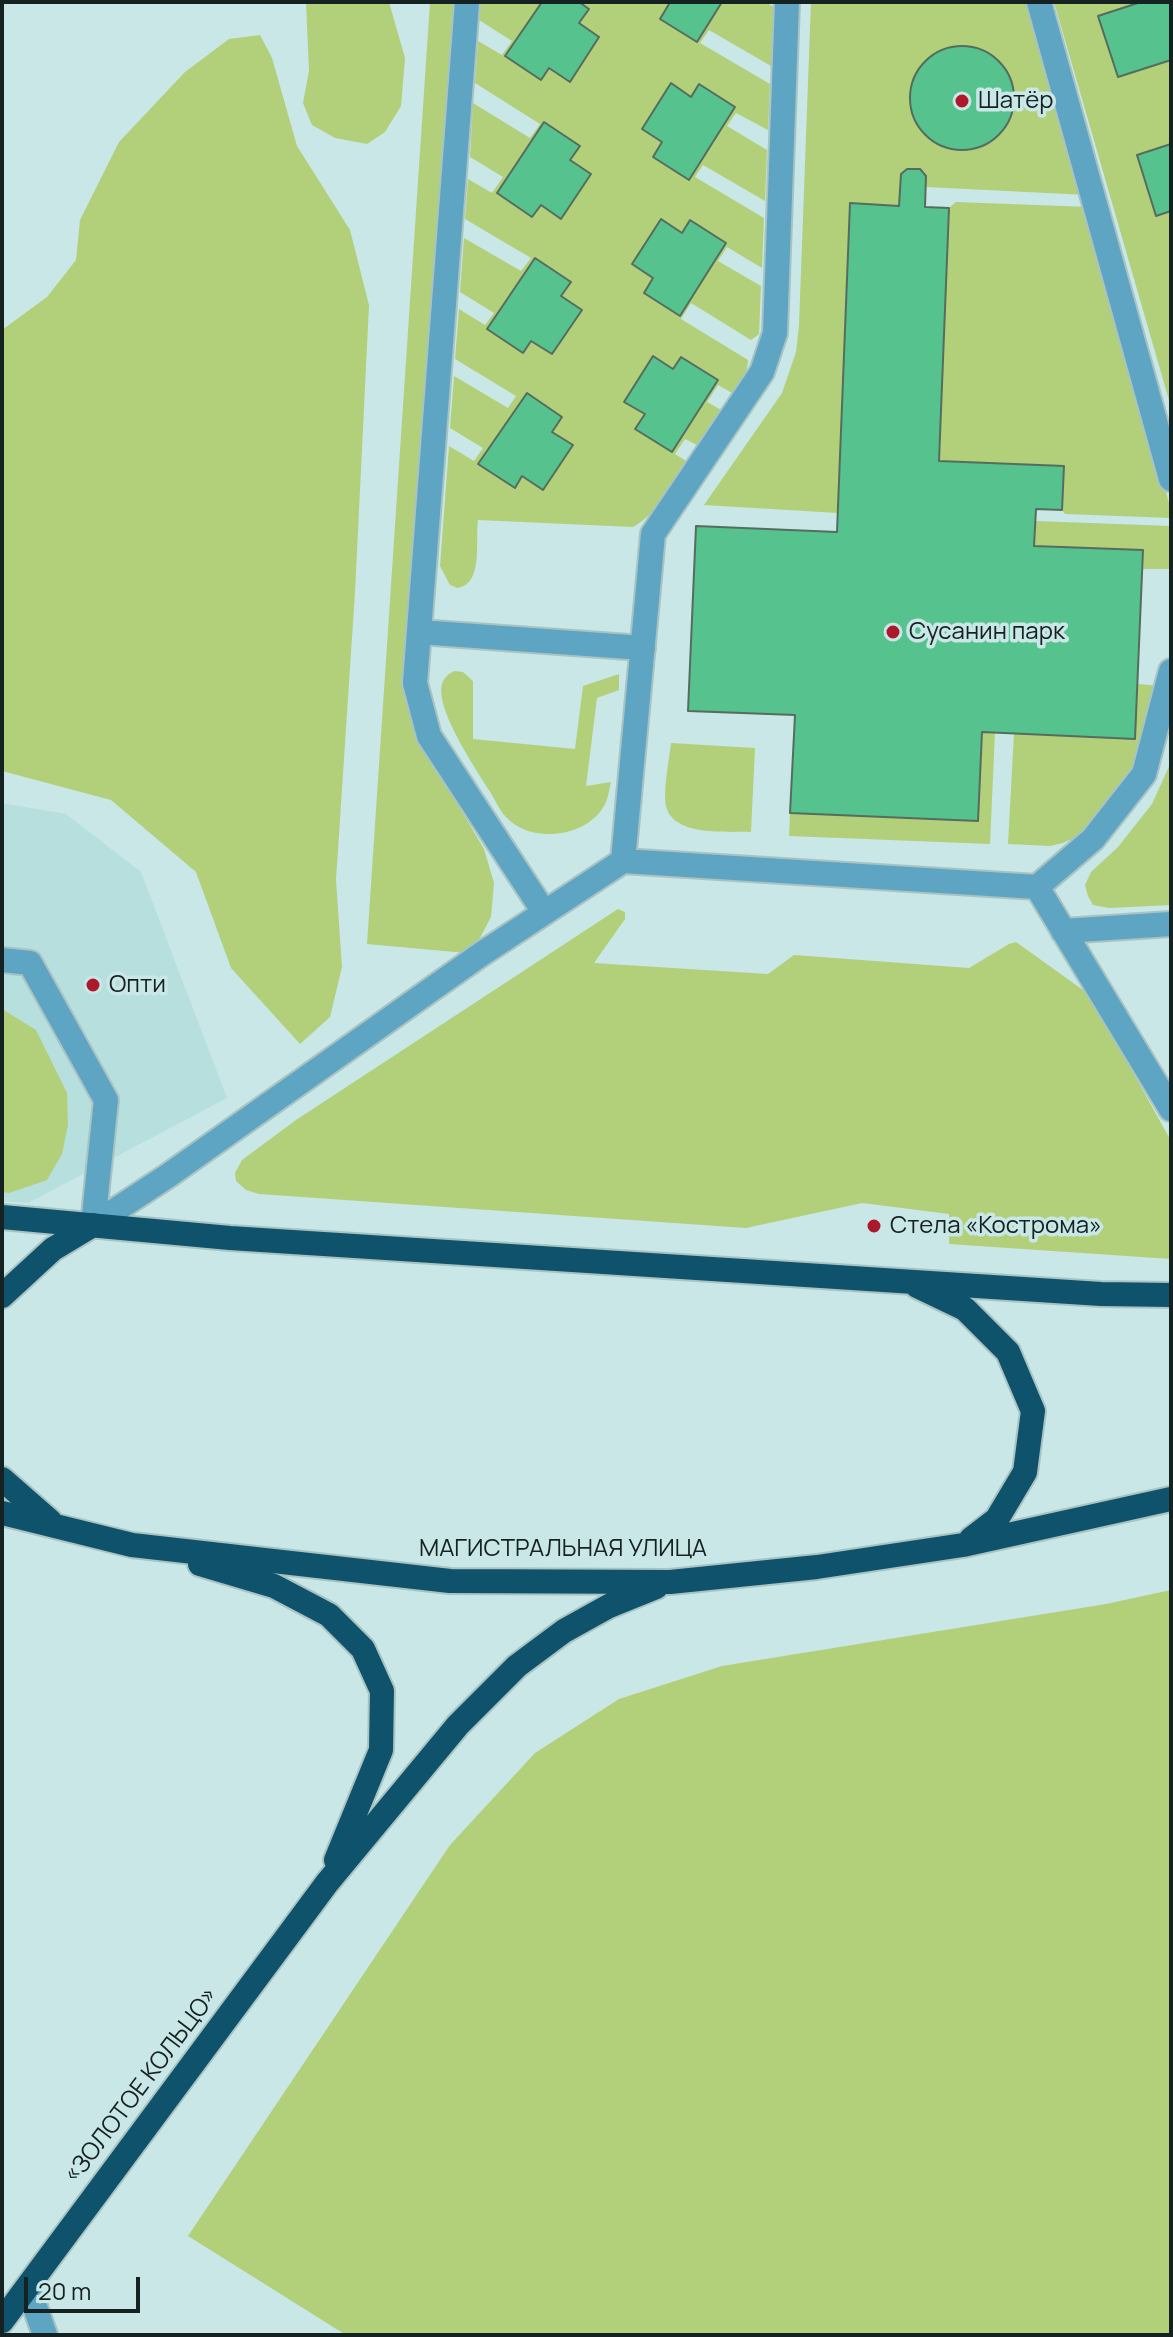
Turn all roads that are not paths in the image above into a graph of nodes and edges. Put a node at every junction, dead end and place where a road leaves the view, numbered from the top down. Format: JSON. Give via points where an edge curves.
{"nodes":[{"id":1,"x":467,"y":2,"type":"edge"},
{"id":2,"x":787,"y":2,"type":"edge"},
{"id":3,"x":1039,"y":2,"type":"edge"},
{"id":4,"x":1171,"y":479,"type":"edge"},
{"id":5,"x":419,"y":632,"type":"junction"},
{"id":6,"x":643,"y":648,"type":"junction"},
{"id":7,"x":1171,"y":671,"type":"edge"},
{"id":8,"x":623,"y":861,"type":"junction"},
{"id":9,"x":1037,"y":887,"type":"junction"},
{"id":10,"x":544,"y":912,"type":"junction"},
{"id":11,"x":1171,"y":924,"type":"edge"},
{"id":12,"x":1063,"y":931,"type":"junction"},
{"id":13,"x":2,"y":960,"type":"edge"},
{"id":14,"x":1171,"y":1109,"type":"edge"},
{"id":15,"x":2,"y":1217,"type":"edge"},
{"id":16,"x":93,"y":1225,"type":"junction"},
{"id":17,"x":905,"y":1281,"type":"junction"},
{"id":18,"x":1171,"y":1295,"type":"edge"},
{"id":19,"x":2,"y":1296,"type":"edge"},
{"id":20,"x":2,"y":1479,"type":"edge"},
{"id":21,"x":1171,"y":1499,"type":"edge"},
{"id":22,"x":2,"y":1513,"type":"edge"},
{"id":23,"x":55,"y":1526,"type":"junction"},
{"id":24,"x":132,"y":1545,"type":"junction"},
{"id":25,"x":963,"y":1545,"type":"junction"},
{"id":26,"x":670,"y":1582,"type":"junction"},
{"id":27,"x":327,"y":1883,"type":"junction"},
{"id":28,"x":28,"y":2287,"type":"junction"},
{"id":29,"x":2,"y":2321,"type":"edge"},
{"id":30,"x":45,"y":2335,"type":"edge"}],
"edges":[{"from":1,"to":5,"type":"lane"},
{"from":2,"to":6,"type":"lane","via":[[775,333],[762,372],[653,534]]},
{"from":3,"to":4,"type":"lane"},
{"from":5,"to":6,"type":"lane"},
{"from":5,"to":10,"type":"lane","via":[[415,683],[429,736]]},
{"from":6,"to":8,"type":"lane"},
{"from":7,"to":9,"type":"lane","via":[[1144,774],[1093,839]]},
{"from":8,"to":9,"type":"lane"},
{"from":8,"to":10,"type":"lane"},
{"from":9,"to":12,"type":"lane"},
{"from":10,"to":16,"type":"lane"},
{"from":11,"to":12,"type":"lane"},
{"from":12,"to":14,"type":"lane"},
{"from":13,"to":16,"type":"lane","via":[[30,963],[106,1100]]},
{"from":15,"to":16,"type":"highway"},
{"from":16,"to":17,"type":"highway"},
{"from":16,"to":19,"type":"highway","via":[[53,1249]]},
{"from":17,"to":18,"type":"highway"},
{"from":17,"to":25,"type":"highway","via":[[965,1309],[1008,1352],[1033,1411],[1025,1472],[997,1519]]},
{"from":20,"to":23,"type":"highway"},
{"from":21,"to":25,"type":"highway","name":"МАГИСТРАЛЬНАЯ УЛИЦА"},
{"from":22,"to":23,"type":"highway","name":"МАГИСТРАЛЬНАЯ УЛИЦА"},
{"from":23,"to":24,"type":"highway","name":"МАГИСТРАЛЬНАЯ УЛИЦА"},
{"from":24,"to":26,"type":"highway","name":"МАГИСТРАЛЬНАЯ УЛИЦА","via":[[450,1581]]},
{"from":24,"to":27,"type":"highway","name":"«ЗОЛОТОЕ КОЛЬЦО»","via":[[274,1586],[329,1615],[363,1649],[382,1691],[381,1750]]},
{"from":25,"to":26,"type":"highway","name":"МАГИСТРАЛЬНАЯ УЛИЦА"},
{"from":26,"to":27,"type":"highway","name":"«ЗОЛОТОЕ КОЛЬЦО»","via":[[609,1606],[517,1666],[458,1725]]},
{"from":27,"to":28,"type":"highway","name":"«ЗОЛОТОЕ КОЛЬЦО»"},
{"from":28,"to":29,"type":"highway","name":"«ЗОЛОТОЕ КОЛЬЦО»"},
{"from":28,"to":30,"type":"lane"}]}
